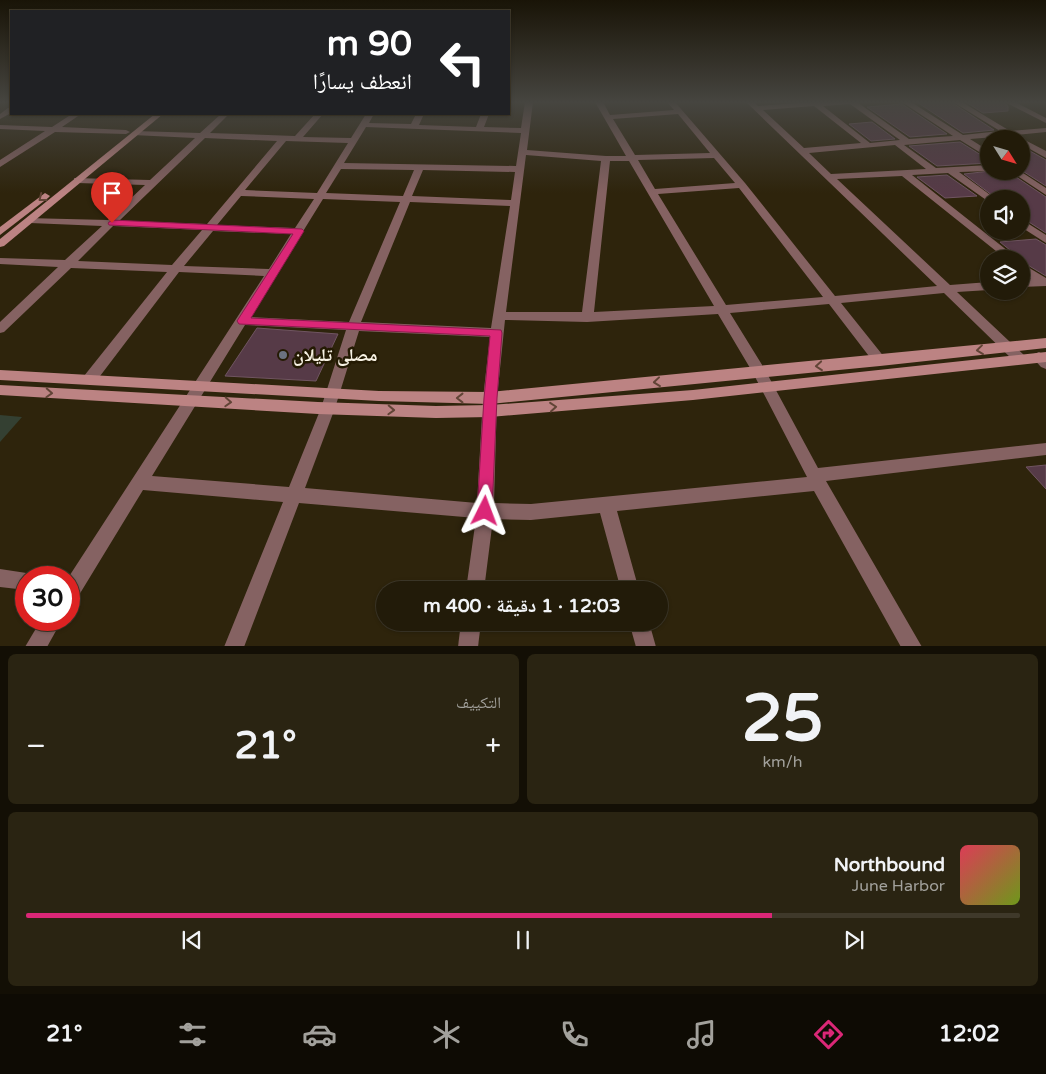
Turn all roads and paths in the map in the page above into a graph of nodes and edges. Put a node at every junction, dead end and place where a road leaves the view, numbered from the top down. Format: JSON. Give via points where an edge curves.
{"nodes":[{"id":1,"x":49,"y":132,"type":"edge"},
{"id":2,"x":131,"y":132,"type":"joint"},
{"id":3,"x":135,"y":132,"type":"edge"},
{"id":4,"x":207,"y":132,"type":"edge"},
{"id":5,"x":303,"y":132,"type":"edge"},
{"id":6,"x":358,"y":132,"type":"edge"},
{"id":7,"x":524,"y":132,"type":"edge"},
{"id":8,"x":617,"y":132,"type":"edge"},
{"id":9,"x":696,"y":132,"type":"edge"},
{"id":10,"x":782,"y":132,"type":"edge"},
{"id":11,"x":851,"y":132,"type":"edge"},
{"id":12,"x":894,"y":132,"type":"edge"},
{"id":13,"x":953,"y":132,"type":"edge"},
{"id":14,"x":204,"y":135,"type":"junction"},
{"id":15,"x":980,"y":136,"type":"edge"},
{"id":16,"x":284,"y":138,"type":"junction"},
{"id":17,"x":962,"y":138,"type":"junction"},
{"id":18,"x":297,"y":139,"type":"junction"},
{"id":19,"x":353,"y":141,"type":"junction"},
{"id":20,"x":908,"y":142,"type":"junction"},
{"id":21,"x":898,"y":143,"type":"junction"},
{"id":22,"x":868,"y":145,"type":"junction"},
{"id":23,"x":1030,"y":146,"type":"edge"},
{"id":24,"x":980,"y":149,"type":"edge"},
{"id":25,"x":801,"y":150,"type":"junction"},
{"id":26,"x":522,"y":152,"type":"junction"},
{"id":27,"x":716,"y":155,"type":"junction"},
{"id":28,"x":1046,"y":155,"type":"edge"},
{"id":29,"x":606,"y":159,"type":"junction"},
{"id":30,"x":632,"y":159,"type":"junction"},
{"id":31,"x":0,"y":164,"type":"edge"},
{"id":32,"x":340,"y":166,"type":"junction"},
{"id":33,"x":419,"y":168,"type":"junction"},
{"id":34,"x":980,"y":168,"type":"edge"},
{"id":35,"x":519,"y":169,"type":"junction"},
{"id":36,"x":950,"y":170,"type":"junction"},
{"id":37,"x":934,"y":171,"type":"junction"},
{"id":38,"x":904,"y":173,"type":"junction"},
{"id":39,"x":831,"y":177,"type":"junction"},
{"id":40,"x":77,"y":180,"type":"junction"},
{"id":41,"x":1028,"y":180,"type":"edge"},
{"id":42,"x":153,"y":183,"type":"junction"},
{"id":43,"x":742,"y":185,"type":"junction"},
{"id":44,"x":651,"y":192,"type":"junction"},
{"id":45,"x":980,"y":192,"type":"edge"},
{"id":46,"x":1046,"y":192,"type":"edge"},
{"id":47,"x":239,"y":193,"type":"junction"},
{"id":48,"x":320,"y":197,"type":"junction"},
{"id":49,"x":407,"y":200,"type":"junction"},
{"id":50,"x":514,"y":203,"type":"junction"},
{"id":51,"x":30,"y":220,"type":"junction"},
{"id":52,"x":112,"y":223,"type":"junction"},
{"id":53,"x":211,"y":228,"type":"junction"},
{"id":54,"x":1030,"y":228,"type":"edge"},
{"id":55,"x":1,"y":230,"type":"edge"},
{"id":56,"x":299,"y":231,"type":"junction"},
{"id":57,"x":1046,"y":240,"type":"edge"},
{"id":58,"x":0,"y":244,"type":"edge"},
{"id":59,"x":1002,"y":250,"type":"edge"},
{"id":60,"x":0,"y":261,"type":"edge"},
{"id":61,"x":69,"y":264,"type":"junction"},
{"id":62,"x":176,"y":268,"type":"junction"},
{"id":63,"x":273,"y":272,"type":"junction"},
{"id":64,"x":1030,"y":272,"type":"edge"},
{"id":65,"x":1044,"y":282,"type":"edge"},
{"id":66,"x":1030,"y":283,"type":"edge"},
{"id":67,"x":980,"y":287,"type":"edge"},
{"id":68,"x":947,"y":289,"type":"junction"},
{"id":69,"x":830,"y":299,"type":"junction"},
{"id":70,"x":723,"y":310,"type":"junction"},
{"id":71,"x":499,"y":316,"type":"junction"},
{"id":72,"x":586,"y":318,"type":"junction"},
{"id":73,"x":243,"y":321,"type":"junction"},
{"id":74,"x":354,"y":325,"type":"junction"},
{"id":75,"x":0,"y":329,"type":"edge"},
{"id":76,"x":497,"y":333,"type":"junction"},
{"id":77,"x":1046,"y":343,"type":"edge"},
{"id":78,"x":1006,"y":347,"type":"junction"},
{"id":79,"x":1020,"y":360,"type":"junction"},
{"id":80,"x":1043,"y":360,"type":"edge"},
{"id":81,"x":880,"y":361,"type":"junction"},
{"id":82,"x":0,"y":375,"type":"edge"},
{"id":83,"x":763,"y":379,"type":"junction"},
{"id":84,"x":89,"y":380,"type":"junction"},
{"id":85,"x":200,"y":385,"type":"junction"},
{"id":86,"x":0,"y":390,"type":"edge"},
{"id":87,"x":191,"y":400,"type":"junction"},
{"id":88,"x":330,"y":400,"type":"junction"},
{"id":89,"x":490,"y":404,"type":"junction"},
{"id":90,"x":1046,"y":449,"type":"edge"},
{"id":91,"x":817,"y":479,"type":"junction"},
{"id":92,"x":138,"y":482,"type":"junction"},
{"id":93,"x":293,"y":494,"type":"junction"},
{"id":94,"x":607,"y":506,"type":"junction"},
{"id":95,"x":485,"y":511,"type":"junction"},
{"id":96,"x":80,"y":572,"type":"edge"},
{"id":97,"x":0,"y":578,"type":"edge"},
{"id":98,"x":15,"y":579,"type":"edge"},
{"id":99,"x":476,"y":581,"type":"edge"},
{"id":100,"x":628,"y":581,"type":"edge"},
{"id":101,"x":45,"y":631,"type":"edge"},
{"id":102,"x":470,"y":631,"type":"edge"},
{"id":103,"x":642,"y":631,"type":"edge"},
{"id":104,"x":35,"y":646,"type":"edge"},
{"id":105,"x":234,"y":646,"type":"edge"},
{"id":106,"x":468,"y":646,"type":"edge"},
{"id":107,"x":646,"y":646,"type":"edge"},
{"id":108,"x":912,"y":646,"type":"edge"}],
"edges":[{"from":1,"to":31,"type":"street"},
{"from":2,"to":40,"type":"main road"},
{"from":2,"to":55,"type":"main road","one_way":true},
{"from":3,"to":14,"type":"street"},
{"from":4,"to":14,"type":"street"},
{"from":5,"to":18,"type":"street"},
{"from":6,"to":19,"type":"street"},
{"from":7,"to":26,"type":"street"},
{"from":8,"to":30,"type":"street"},
{"from":9,"to":27,"type":"street"},
{"from":10,"to":25,"type":"street"},
{"from":11,"to":22,"type":"street"},
{"from":12,"to":20,"type":"street"},
{"from":13,"to":17,"type":"street"},
{"from":14,"to":16,"type":"street"},
{"from":14,"to":42,"type":"street"},
{"from":15,"to":17,"type":"street"},
{"from":16,"to":18,"type":"street"},
{"from":16,"to":47,"type":"street"},
{"from":17,"to":20,"type":"street"},
{"from":17,"to":24,"type":"street"},
{"from":18,"to":19,"type":"street"},
{"from":19,"to":32,"type":"street"},
{"from":20,"to":21,"type":"street"},
{"from":21,"to":22,"type":"street"},
{"from":21,"to":37,"type":"street"},
{"from":22,"to":25,"type":"street"},
{"from":23,"to":28,"type":"street"},
{"from":25,"to":39,"type":"street"},
{"from":26,"to":29,"type":"street"},
{"from":26,"to":35,"type":"street"},
{"from":27,"to":30,"type":"street"},
{"from":27,"to":43,"type":"street"},
{"from":29,"to":30,"type":"street"},
{"from":29,"to":72,"type":"street"},
{"from":30,"to":44,"type":"street"},
{"from":32,"to":33,"type":"street"},
{"from":32,"to":48,"type":"street"},
{"from":33,"to":35,"type":"street"},
{"from":33,"to":49,"type":"street"},
{"from":34,"to":36,"type":"street"},
{"from":35,"to":50,"type":"street"},
{"from":36,"to":37,"type":"street"},
{"from":36,"to":45,"type":"street"},
{"from":37,"to":38,"type":"street"},
{"from":38,"to":39,"type":"street"},
{"from":38,"to":59,"type":"street"},
{"from":39,"to":68,"type":"street"},
{"from":40,"to":42,"type":"street"},
{"from":40,"to":51,"type":"main road"},
{"from":41,"to":46,"type":"street"},
{"from":42,"to":52,"type":"street"},
{"from":43,"to":44,"type":"street"},
{"from":43,"to":69,"type":"street"},
{"from":44,"to":70,"type":"street"},
{"from":47,"to":48,"type":"street"},
{"from":47,"to":53,"type":"street"},
{"from":48,"to":49,"type":"street"},
{"from":48,"to":56,"type":"street"},
{"from":49,"to":50,"type":"street"},
{"from":49,"to":74,"type":"street"},
{"from":50,"to":71,"type":"street"},
{"from":51,"to":52,"type":"street"},
{"from":51,"to":58,"type":"main road"},
{"from":52,"to":53,"type":"street"},
{"from":52,"to":61,"type":"street"},
{"from":53,"to":56,"type":"street"},
{"from":53,"to":62,"type":"street"},
{"from":54,"to":57,"type":"street"},
{"from":56,"to":63,"type":"street"},
{"from":60,"to":61,"type":"street"},
{"from":61,"to":62,"type":"street"},
{"from":61,"to":75,"type":"street"},
{"from":62,"to":63,"type":"street"},
{"from":62,"to":84,"type":"street"},
{"from":63,"to":73,"type":"street"},
{"from":64,"to":65,"type":"street"},
{"from":65,"to":66,"type":"street"},
{"from":67,"to":68,"type":"street"},
{"from":68,"to":69,"type":"street"},
{"from":68,"to":78,"type":"street"},
{"from":69,"to":70,"type":"street"},
{"from":69,"to":81,"type":"street"},
{"from":70,"to":72,"type":"street"},
{"from":70,"to":83,"type":"street"},
{"from":71,"to":72,"type":"street"},
{"from":71,"to":76,"type":"street"},
{"from":73,"to":74,"type":"street"},
{"from":73,"to":85,"type":"street"},
{"from":74,"to":76,"type":"street"},
{"from":74,"to":88,"type":"street"},
{"from":76,"to":89,"type":"street"},
{"from":77,"to":78,"type":"main road"},
{"from":78,"to":79,"type":"street"},
{"from":78,"to":81,"type":"main road","one_way":true},
{"from":79,"to":80,"type":"main road"},
{"from":79,"to":83,"type":"main road"},
{"from":81,"to":83,"type":"main road","one_way":true},
{"from":82,"to":84,"type":"main road"},
{"from":83,"to":89,"type":"main road","via":[[683,396]]},
{"from":83,"to":91,"type":"street"},
{"from":84,"to":85,"type":"main road"},
{"from":85,"to":87,"type":"street"},
{"from":85,"to":88,"type":"main road"},
{"from":86,"to":87,"type":"main road","one_way":true},
{"from":87,"to":88,"type":"main road","one_way":true},
{"from":87,"to":92,"type":"street"},
{"from":88,"to":89,"type":"main road","via":[[436,412]]},
{"from":88,"to":93,"type":"street"},
{"from":89,"to":95,"type":"street"},
{"from":90,"to":91,"type":"street"},
{"from":91,"to":94,"type":"street"},
{"from":91,"to":108,"type":"street"},
{"from":92,"to":93,"type":"street"},
{"from":92,"to":96,"type":"street"},
{"from":93,"to":95,"type":"street"},
{"from":93,"to":105,"type":"street"},
{"from":94,"to":95,"type":"street","via":[[531,512]]},
{"from":94,"to":100,"type":"street"},
{"from":95,"to":99,"type":"street"},
{"from":97,"to":98,"type":"street"},
{"from":101,"to":104,"type":"street"},
{"from":102,"to":106,"type":"street"},
{"from":103,"to":107,"type":"street"}]}
